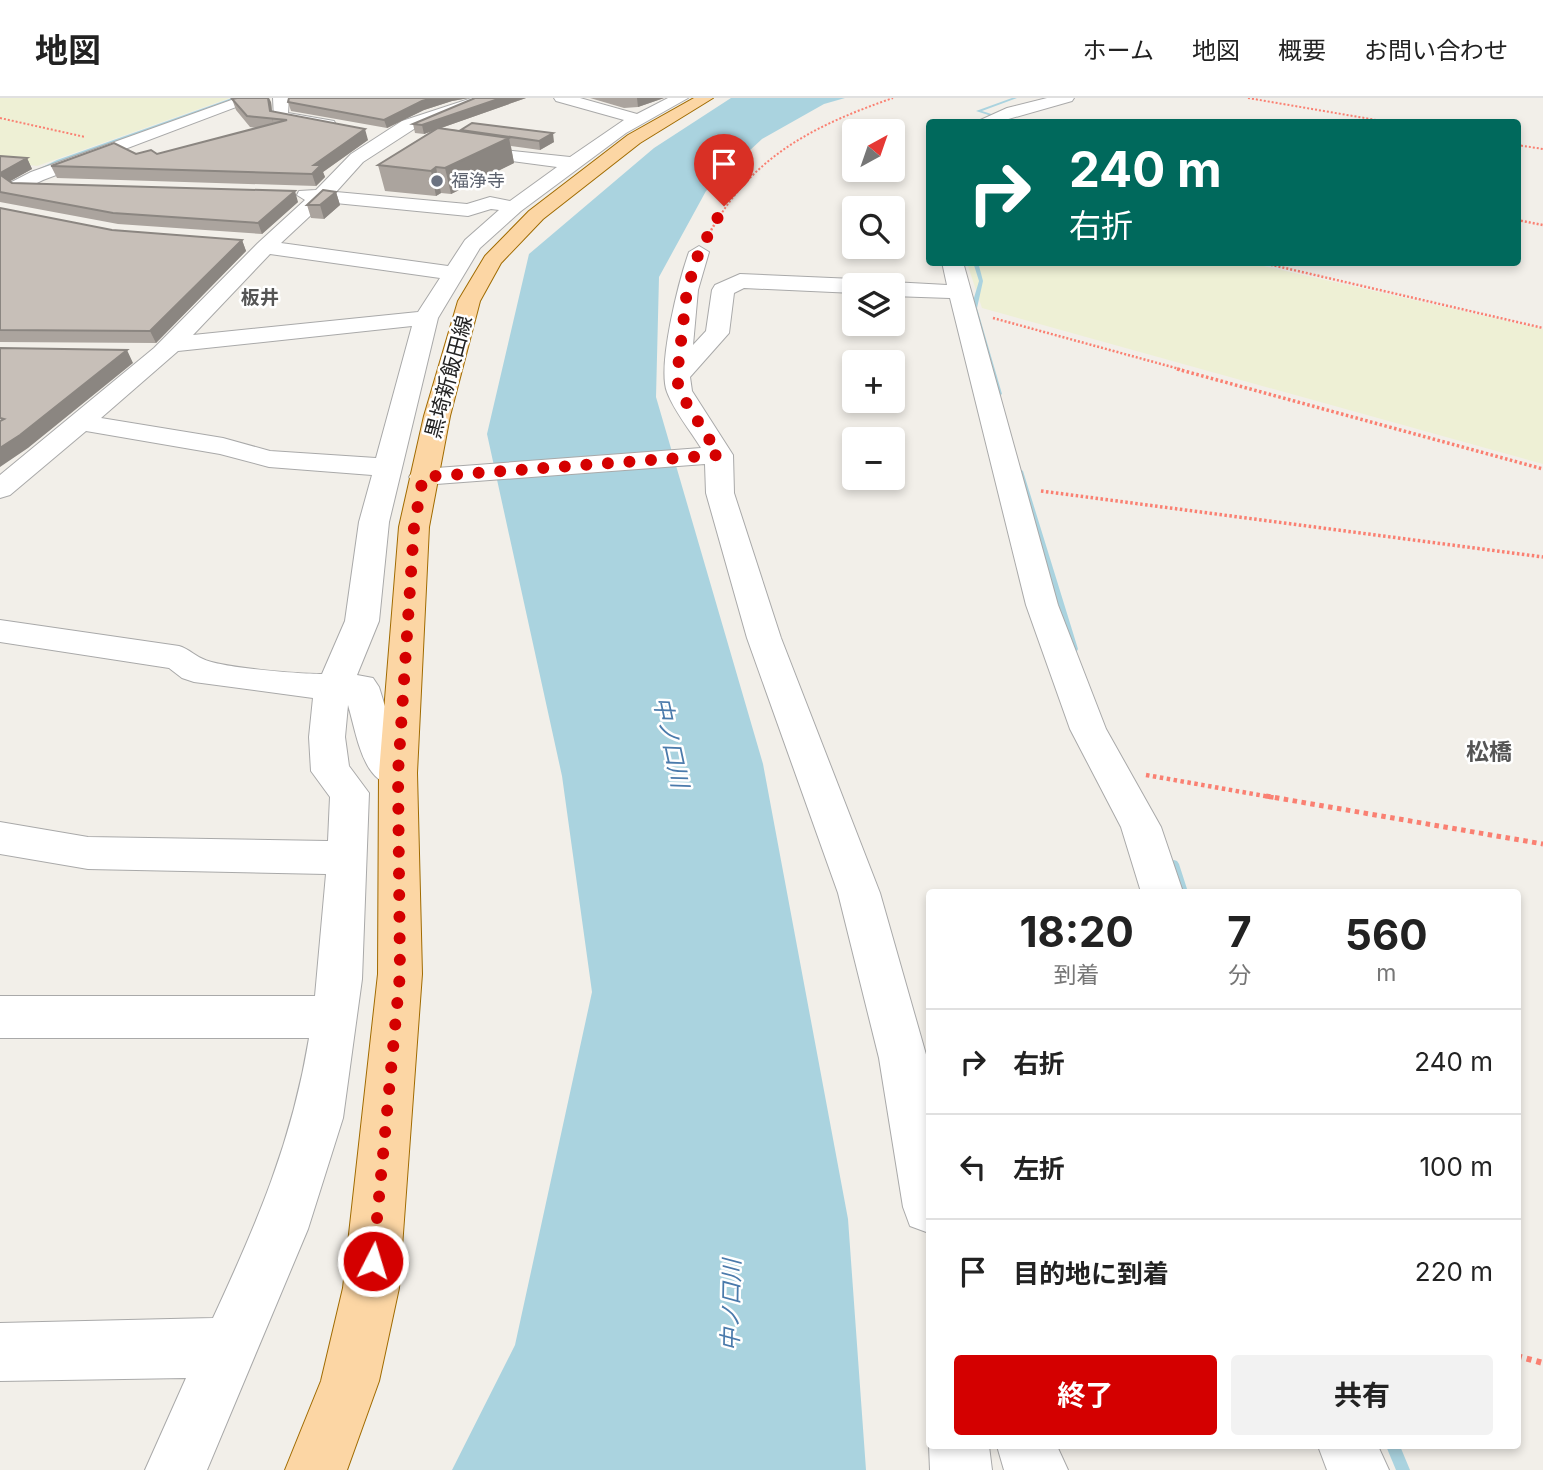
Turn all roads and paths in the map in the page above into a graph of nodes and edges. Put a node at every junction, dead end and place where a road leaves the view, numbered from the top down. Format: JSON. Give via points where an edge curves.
{"nodes":[{"id":1,"x":252,"y":98,"type":"edge"},
{"id":2,"x":281,"y":98,"type":"edge"},
{"id":3,"x":562,"y":98,"type":"edge"},
{"id":4,"x":680,"y":98,"type":"edge"},
{"id":5,"x":705,"y":98,"type":"edge"},
{"id":6,"x":893,"y":98,"type":"edge"},
{"id":7,"x":1066,"y":98,"type":"edge"},
{"id":8,"x":1248,"y":98,"type":"edge"},
{"id":9,"x":435,"y":99,"type":"edge"},
{"id":10,"x":480,"y":100,"type":"edge"},
{"id":11,"x":0,"y":118,"type":"edge"},
{"id":12,"x":638,"y":119,"type":"junction"},
{"id":13,"x":992,"y":119,"type":"edge"},
{"id":14,"x":1370,"y":119,"type":"edge"},
{"id":15,"x":341,"y":128,"type":"edge"},
{"id":16,"x":366,"y":132,"type":"edge"},
{"id":17,"x":390,"y":137,"type":"junction"},
{"id":18,"x":417,"y":142,"type":"edge"},
{"id":19,"x":121,"y":145,"type":"junction"},
{"id":20,"x":1521,"y":146,"type":"edge"},
{"id":21,"x":444,"y":147,"type":"edge"},
{"id":22,"x":1543,"y":149,"type":"edge"},
{"id":23,"x":572,"y":163,"type":"junction"},
{"id":24,"x":18,"y":185,"type":"junction"},
{"id":25,"x":58,"y":187,"type":"edge"},
{"id":26,"x":281,"y":195,"type":"edge"},
{"id":27,"x":321,"y":195,"type":"junction"},
{"id":28,"x":3,"y":206,"type":"edge"},
{"id":29,"x":514,"y":207,"type":"junction"},
{"id":30,"x":1521,"y":221,"type":"edge"},
{"id":31,"x":1543,"y":225,"type":"edge"},
{"id":32,"x":242,"y":242,"type":"edge"},
{"id":33,"x":266,"y":246,"type":"junction"},
{"id":34,"x":699,"y":252,"type":"joint"},
{"id":35,"x":953,"y":266,"type":"edge"},
{"id":36,"x":1276,"y":266,"type":"edge"},
{"id":37,"x":453,"y":273,"type":"junction"},
{"id":38,"x":842,"y":285,"type":"edge"},
{"id":39,"x":905,"y":291,"type":"edge"},
{"id":40,"x":962,"y":302,"type":"junction"},
{"id":41,"x":426,"y":318,"type":"junction"},
{"id":42,"x":1543,"y":328,"type":"edge"},
{"id":43,"x":167,"y":349,"type":"junction"},
{"id":44,"x":128,"y":354,"type":"edge"},
{"id":45,"x":677,"y":376,"type":"junction"},
{"id":46,"x":79,"y":422,"type":"junction"},
{"id":47,"x":712,"y":455,"type":"junction"},
{"id":48,"x":1543,"y":469,"type":"edge"},
{"id":49,"x":416,"y":474,"type":"junction"},
{"id":50,"x":0,"y":489,"type":"edge"},
{"id":51,"x":1013,"y":489,"type":"junction"},
{"id":52,"x":1543,"y":557,"type":"edge"},
{"id":53,"x":0,"y":631,"type":"edge"},
{"id":54,"x":334,"y":687,"type":"junction"},
{"id":55,"x":1111,"y":769,"type":"junction"},
{"id":56,"x":398,"y":773,"type":"junction"},
{"id":57,"x":0,"y":838,"type":"edge"},
{"id":58,"x":1543,"y":844,"type":"edge"},
{"id":59,"x":348,"y":858,"type":"junction"},
{"id":60,"x":1161,"y":889,"type":"edge"},
{"id":61,"x":0,"y":1017,"type":"edge"},
{"id":62,"x":335,"y":1017,"type":"junction"},
{"id":63,"x":926,"y":1190,"type":"edge"},
{"id":64,"x":232,"y":1342,"type":"junction"},
{"id":65,"x":0,"y":1352,"type":"edge"},
{"id":66,"x":1521,"y":1357,"type":"edge"},
{"id":67,"x":1543,"y":1363,"type":"edge"},
{"id":68,"x":959,"y":1449,"type":"edge"},
{"id":69,"x":1028,"y":1449,"type":"edge"},
{"id":70,"x":1349,"y":1449,"type":"edge"},
{"id":71,"x":176,"y":1470,"type":"edge"},
{"id":72,"x":316,"y":1470,"type":"edge"},
{"id":73,"x":961,"y":1470,"type":"edge"},
{"id":74,"x":1037,"y":1470,"type":"edge"},
{"id":75,"x":1358,"y":1470,"type":"edge"}],
"edges":[{"from":1,"to":19,"type":"street"},
{"from":2,"to":15,"type":"street","via":[[280,116]]},
{"from":3,"to":12,"type":"street"},
{"from":4,"to":12,"type":"street"},
{"from":5,"to":49,"type":"main road","name":"黒埼新飯田線","via":[[634,139],[576,182],[492,260],[469,301]]},
{"from":6,"to":34,"type":"path","via":[[825,121],[788,142],[745,178]]},
{"from":7,"to":13,"type":"street"},
{"from":8,"to":14,"type":"path"},
{"from":9,"to":10,"type":"street"},
{"from":10,"to":17,"type":"street","via":[[408,125]]},
{"from":11,"to":19,"type":"path"},
{"from":12,"to":23,"type":"street"},
{"from":16,"to":17,"type":"street"},
{"from":17,"to":18,"type":"street"},
{"from":17,"to":27,"type":"street","via":[[357,158]]},
{"from":19,"to":24,"type":"street"},
{"from":20,"to":22,"type":"path"},
{"from":21,"to":23,"type":"street"},
{"from":23,"to":29,"type":"street"},
{"from":24,"to":25,"type":"street"},
{"from":24,"to":28,"type":"street"},
{"from":26,"to":27,"type":"street"},
{"from":27,"to":29,"type":"street","via":[[468,211],[490,203]]},
{"from":27,"to":33,"type":"street"},
{"from":29,"to":37,"type":"street","via":[[472,244]]},
{"from":30,"to":31,"type":"path"},
{"from":32,"to":33,"type":"street"},
{"from":33,"to":37,"type":"street"},
{"from":33,"to":43,"type":"street"},
{"from":34,"to":45,"type":"street","via":[[687,290]]},
{"from":35,"to":40,"type":"street"},
{"from":36,"to":42,"type":"path"},
{"from":37,"to":41,"type":"street"},
{"from":38,"to":45,"type":"street","via":[[740,281],[727,285],[717,333]]},
{"from":39,"to":40,"type":"street"},
{"from":40,"to":48,"type":"path"},
{"from":40,"to":51,"type":"street"},
{"from":41,"to":43,"type":"street"},
{"from":41,"to":49,"type":"street"},
{"from":43,"to":44,"type":"street"},
{"from":43,"to":46,"type":"street"},
{"from":45,"to":47,"type":"street","via":[[679,391]]},
{"from":46,"to":49,"type":"street","via":[[223,446],[269,459],[326,461]]},
{"from":46,"to":50,"type":"street"},
{"from":47,"to":49,"type":"street"},
{"from":47,"to":63,"type":"street","via":[[764,638],[859,893],[902,1058]]},
{"from":49,"to":54,"type":"street","via":[[374,522],[362,621]]},
{"from":49,"to":56,"type":"main road","name":"黒埼新飯田線"},
{"from":51,"to":52,"type":"path"},
{"from":51,"to":55,"type":"street","via":[[1042,605],[1088,729]]},
{"from":53,"to":54,"type":"street","via":[[179,658],[194,670],[296,686]]},
{"from":54,"to":56,"type":"street","via":[[361,687],[384,763]]},
{"from":54,"to":59,"type":"street","via":[[327,737],[330,771],[350,793]]},
{"from":55,"to":58,"type":"path"},
{"from":55,"to":60,"type":"street","via":[[1141,827]]},
{"from":56,"to":72,"type":"main road","name":"黒埼新飯田線","via":[[400,974],[371,1287],[353,1374]]},
{"from":57,"to":59,"type":"street","via":[[88,853]]},
{"from":59,"to":62,"type":"street"},
{"from":61,"to":62,"type":"street"},
{"from":62,"to":64,"type":"street","via":[[306,1160]]},
{"from":64,"to":65,"type":"street","via":[[201,1349]]},
{"from":64,"to":71,"type":"street"},
{"from":66,"to":67,"type":"path"},
{"from":68,"to":73,"type":"street"},
{"from":69,"to":74,"type":"street"},
{"from":70,"to":75,"type":"street"}]}
